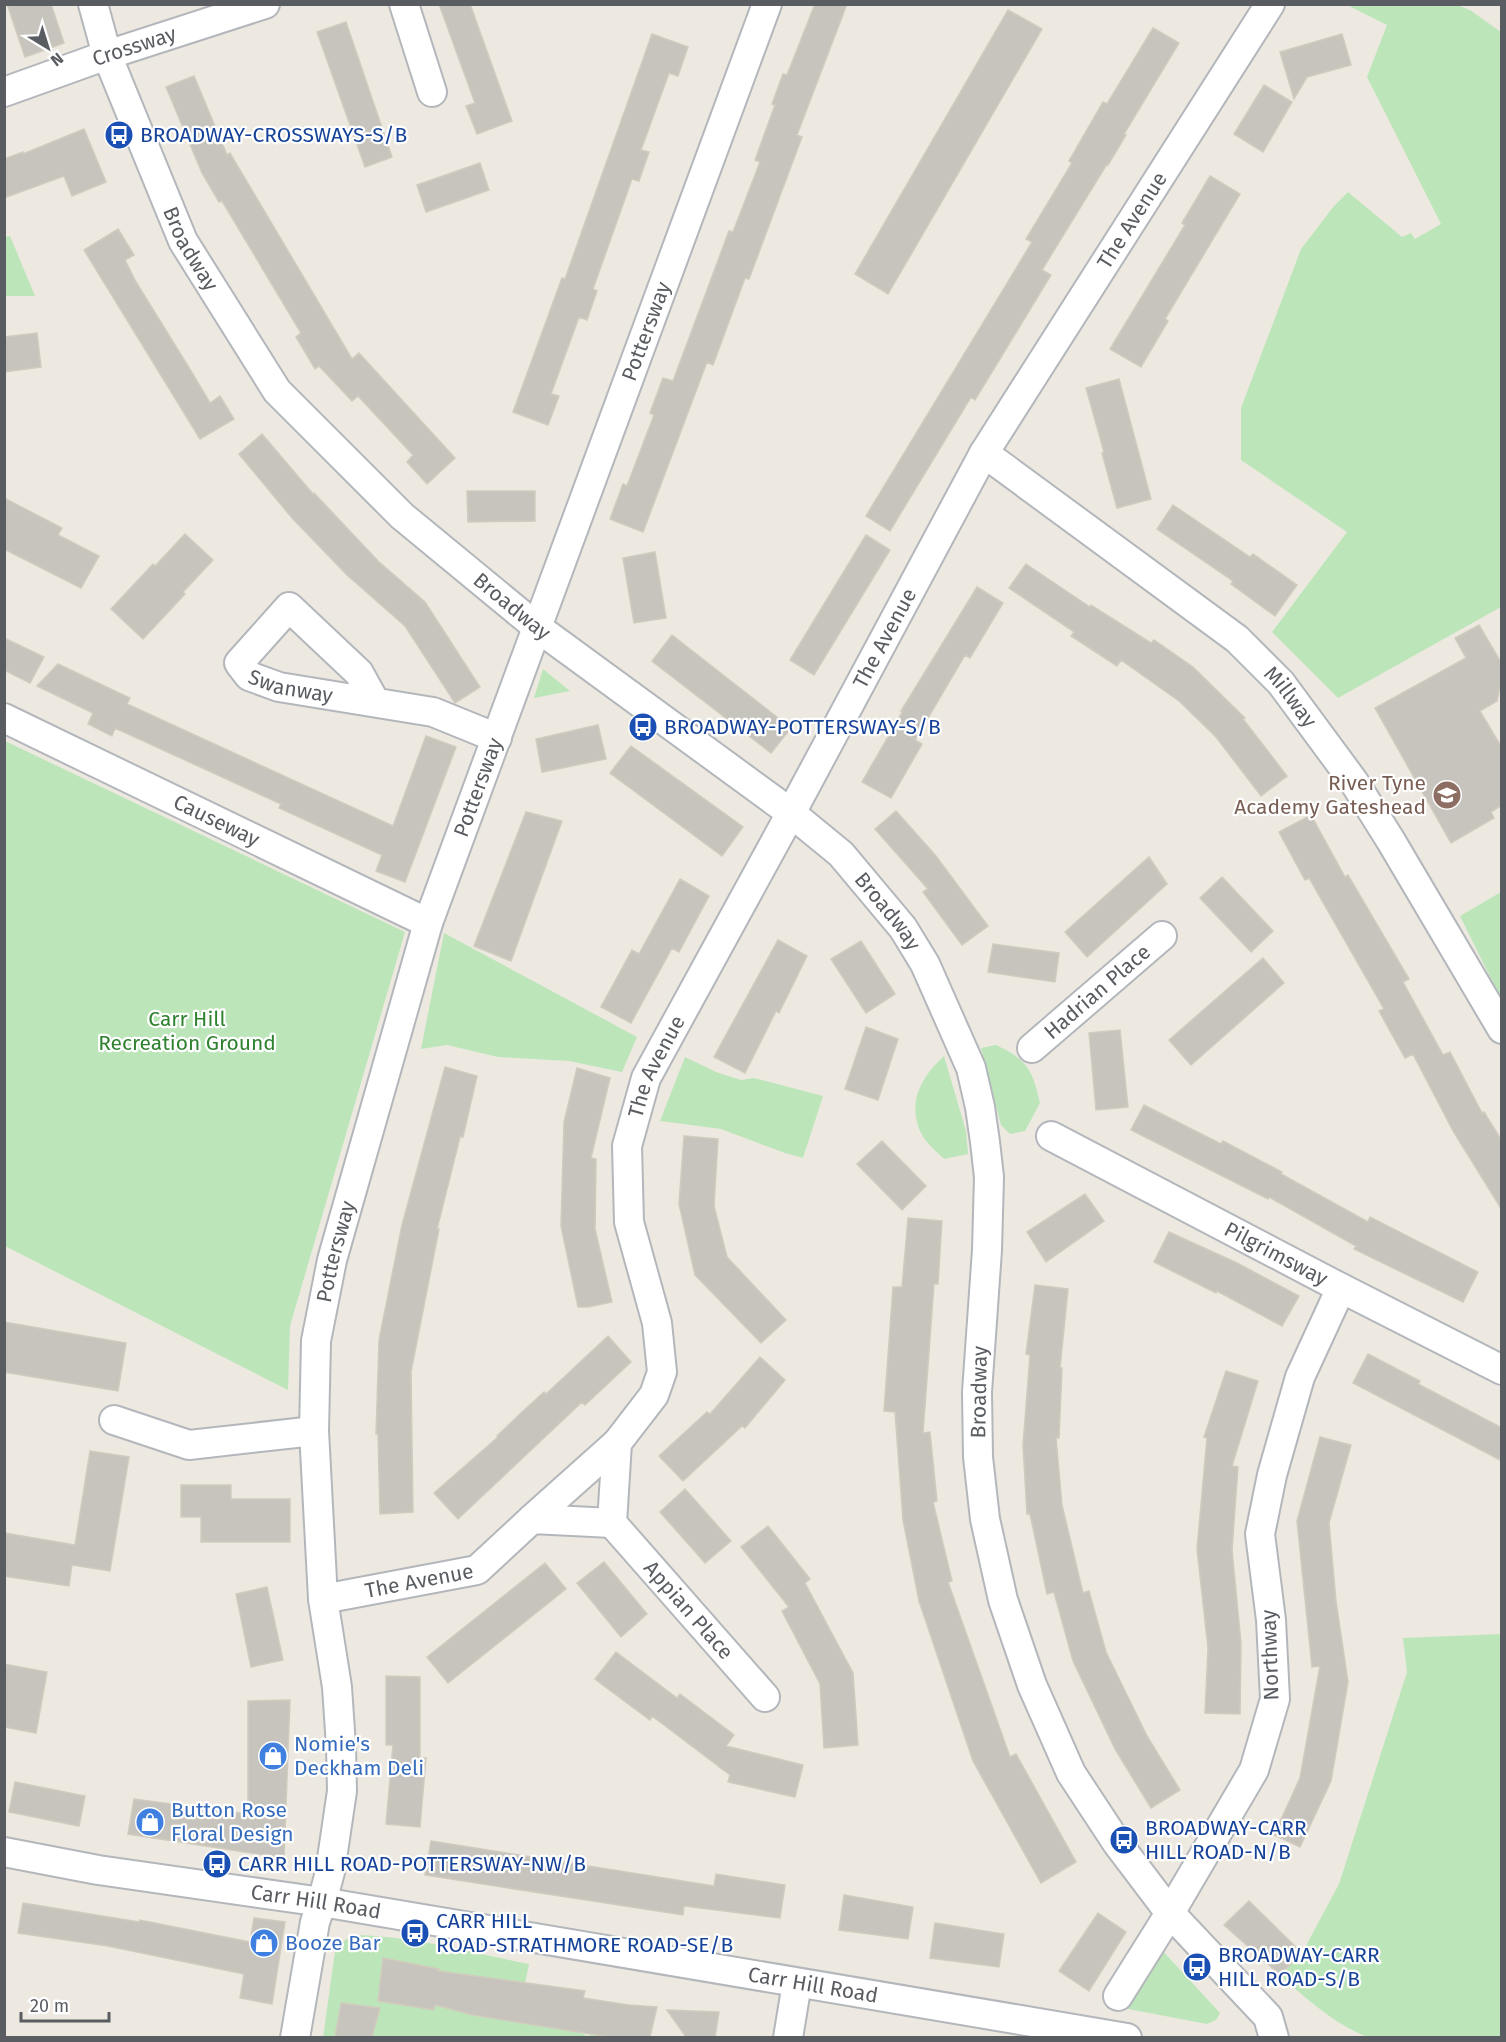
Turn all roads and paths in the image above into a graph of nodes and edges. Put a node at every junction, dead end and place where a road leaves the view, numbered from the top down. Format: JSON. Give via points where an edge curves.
{"nodes":[{"id":1,"x":93,"y":4,"type":"edge"},
{"id":2,"x":265,"y":4,"type":"edge"},
{"id":3,"x":404,"y":4,"type":"edge"},
{"id":4,"x":767,"y":4,"type":"edge"},
{"id":5,"x":1270,"y":4,"type":"edge"},
{"id":6,"x":107,"y":55,"type":"junction"},
{"id":7,"x":4,"y":92,"type":"edge"},
{"id":8,"x":432,"y":92,"type":"dead end"},
{"id":9,"x":984,"y":453,"type":"junction"},
{"id":10,"x":538,"y":628,"type":"junction"},
{"id":11,"x":375,"y":702,"type":"dead end"},
{"id":12,"x":4,"y":718,"type":"edge"},
{"id":13,"x":497,"y":738,"type":"junction"},
{"id":14,"x":791,"y":813,"type":"junction"},
{"id":15,"x":428,"y":923,"type":"junction"},
{"id":16,"x":1162,"y":936,"type":"dead end"},
{"id":17,"x":1502,"y":1029,"type":"edge"},
{"id":18,"x":1032,"y":1048,"type":"dead end"},
{"id":19,"x":1051,"y":1136,"type":"dead end"},
{"id":20,"x":1341,"y":1288,"type":"junction"},
{"id":21,"x":1502,"y":1370,"type":"edge"},
{"id":22,"x":114,"y":1420,"type":"dead end"},
{"id":23,"x":314,"y":1431,"type":"junction"},
{"id":24,"x":617,"y":1443,"type":"junction"},
{"id":25,"x":532,"y":1519,"type":"junction"},
{"id":26,"x":612,"y":1523,"type":"junction"},
{"id":27,"x":323,"y":1599,"type":"junction"},
{"id":28,"x":765,"y":1697,"type":"dead end"},
{"id":29,"x":4,"y":1852,"type":"edge"},
{"id":30,"x":322,"y":1902,"type":"junction"},
{"id":31,"x":1170,"y":1913,"type":"junction"},
{"id":32,"x":797,"y":1983,"type":"junction"},
{"id":33,"x":1118,"y":1996,"type":"dead end"},
{"id":34,"x":295,"y":2037,"type":"edge"},
{"id":35,"x":788,"y":2037,"type":"edge"},
{"id":36,"x":1127,"y":2037,"type":"edge"},
{"id":37,"x":1274,"y":2037,"type":"edge"}],
"edges":[{"from":1,"to":6,"type":"street","name":"Broadway"},
{"from":2,"to":6,"type":"street","name":"Crossway"},
{"from":3,"to":8,"type":"street"},
{"from":4,"to":10,"type":"street","name":"Pottersway"},
{"from":5,"to":9,"type":"street","name":"The Avenue"},
{"from":6,"to":7,"type":"street","name":"Crossway"},
{"from":6,"to":10,"type":"street","name":"Broadway","via":[[183,241],[277,391],[402,516]]},
{"from":9,"to":14,"type":"street","name":"The Avenue"},
{"from":9,"to":17,"type":"street","name":"Millway","via":[[1237,639],[1281,683],[1354,782]]},
{"from":10,"to":13,"type":"street","name":"Pottersway"},
{"from":10,"to":14,"type":"street","name":"Broadway"},
{"from":11,"to":13,"type":"street","via":[[433,712]]},
{"from":12,"to":15,"type":"street","name":"Causeway"},
{"from":13,"to":15,"type":"street","name":"Pottersway"},
{"from":14,"to":24,"type":"street","name":"The Avenue","via":[[646,1078],[627,1146],[629,1222],[657,1323],[662,1372],[654,1395]]},
{"from":14,"to":31,"type":"street","name":"Broadway","via":[[841,854],[903,928],[925,964],[971,1068],[989,1177],[977,1392],[978,1457],[985,1519],[1003,1600],[1032,1685],[1071,1773]]},
{"from":15,"to":23,"type":"street","name":"Pottersway","via":[[332,1260],[316,1341]]},
{"from":16,"to":18,"type":"street","name":"Hadrian Place"},
{"from":19,"to":20,"type":"street","name":"Pilgrimsway"},
{"from":20,"to":21,"type":"street","name":"Pilgrimsway"},
{"from":20,"to":31,"type":"street","name":"Northway","via":[[1300,1377],[1260,1534],[1271,1620],[1275,1699],[1254,1770]]},
{"from":22,"to":23,"type":"street","via":[[189,1445]]},
{"from":23,"to":27,"type":"street","name":"Pottersway"},
{"from":24,"to":25,"type":"street","name":"The Avenue"},
{"from":24,"to":26,"type":"street"},
{"from":25,"to":26,"type":"street"},
{"from":25,"to":27,"type":"street","name":"The Avenue","via":[[477,1570]]},
{"from":26,"to":28,"type":"street","name":"Appian Place"},
{"from":27,"to":30,"type":"street","name":"Pottersway","via":[[337,1687],[342,1791]]},
{"from":29,"to":30,"type":"street","name":"Carr Hill Road","via":[[98,1870]]},
{"from":30,"to":32,"type":"street","name":"Carr Hill Road"},
{"from":30,"to":34,"type":"street","name":"Pottersway"},
{"from":31,"to":33,"type":"street","name":"Northway"},
{"from":31,"to":37,"type":"street","name":"Broadway","via":[[1268,2017]]},
{"from":32,"to":35,"type":"street"},
{"from":32,"to":36,"type":"street","name":"Carr Hill Road"}]}
